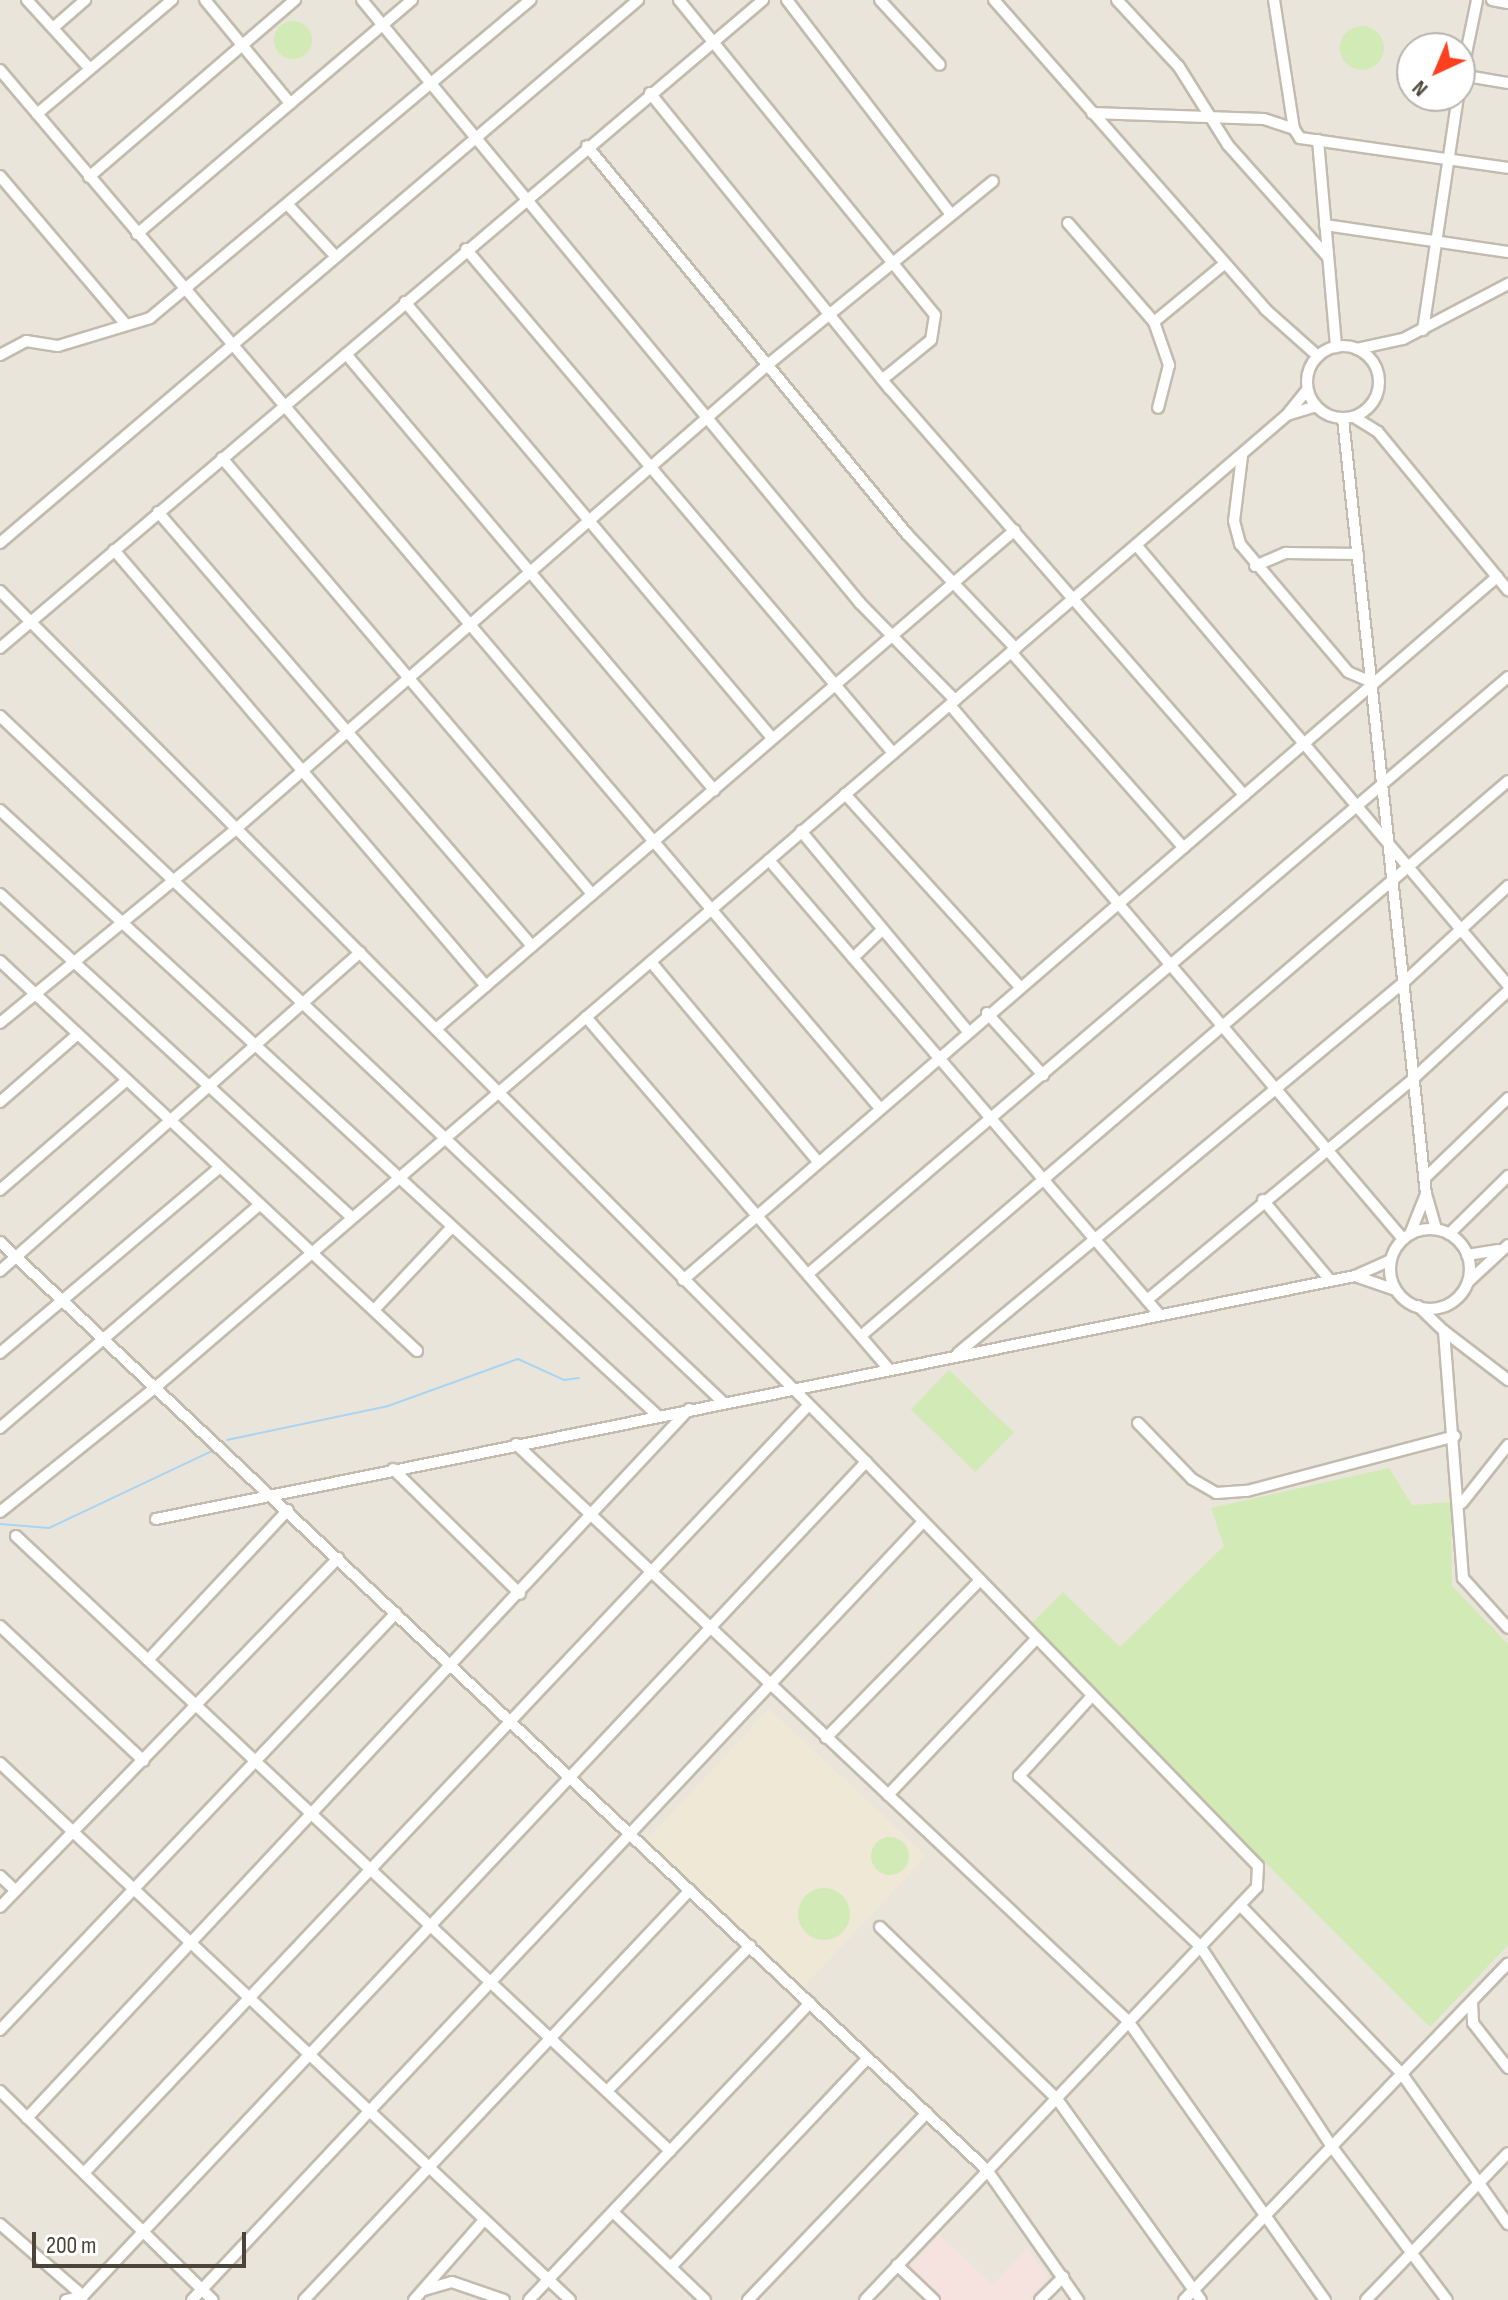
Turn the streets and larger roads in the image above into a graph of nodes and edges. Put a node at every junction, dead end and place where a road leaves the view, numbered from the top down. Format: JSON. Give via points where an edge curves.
{"nodes":[{"id":1,"x":27,"y":0,"type":"edge"},
{"id":2,"x":85,"y":0,"type":"edge"},
{"id":3,"x":172,"y":0,"type":"edge"},
{"id":4,"x":205,"y":0,"type":"edge"},
{"id":5,"x":295,"y":0,"type":"edge"},
{"id":6,"x":362,"y":0,"type":"edge"},
{"id":7,"x":412,"y":0,"type":"edge"},
{"id":8,"x":530,"y":0,"type":"edge"},
{"id":9,"x":638,"y":0,"type":"edge"},
{"id":10,"x":679,"y":0,"type":"edge"},
{"id":11,"x":763,"y":0,"type":"edge"},
{"id":12,"x":787,"y":0,"type":"edge"},
{"id":13,"x":880,"y":0,"type":"edge"},
{"id":14,"x":994,"y":0,"type":"edge"},
{"id":15,"x":1117,"y":0,"type":"edge"},
{"id":16,"x":1274,"y":0,"type":"edge"},
{"id":17,"x":1477,"y":0,"type":"edge"},
{"id":18,"x":1492,"y":0,"type":"edge"},
{"id":19,"x":1508,"y":3,"type":"edge"},
{"id":20,"x":383,"y":25,"type":"junction"},
{"id":21,"x":53,"y":28,"type":"junction"},
{"id":22,"x":1471,"y":32,"type":"edge"},
{"id":23,"x":712,"y":42,"type":"junction"},
{"id":24,"x":242,"y":45,"type":"junction"},
{"id":25,"x":940,"y":65,"type":"dead end"},
{"id":26,"x":90,"y":69,"type":"junction"},
{"id":27,"x":0,"y":70,"type":"edge"},
{"id":28,"x":1476,"y":80,"type":"edge"},
{"id":29,"x":433,"y":83,"type":"junction"},
{"id":30,"x":1508,"y":83,"type":"edge"},
{"id":31,"x":650,"y":93,"type":"junction"},
{"id":32,"x":290,"y":103,"type":"junction"},
{"id":33,"x":1455,"y":112,"type":"edge"},
{"id":34,"x":1092,"y":113,"type":"junction"},
{"id":35,"x":37,"y":114,"type":"junction"},
{"id":36,"x":1205,"y":114,"type":"junction"},
{"id":37,"x":1294,"y":129,"type":"junction"},
{"id":38,"x":474,"y":139,"type":"junction"},
{"id":39,"x":1318,"y":140,"type":"junction"},
{"id":40,"x":587,"y":146,"type":"junction"},
{"id":41,"x":1447,"y":157,"type":"junction"},
{"id":42,"x":1508,"y":168,"type":"edge"},
{"id":43,"x":0,"y":176,"type":"edge"},
{"id":44,"x":89,"y":177,"type":"junction"},
{"id":45,"x":993,"y":181,"type":"dead end"},
{"id":46,"x":526,"y":201,"type":"junction"},
{"id":47,"x":289,"y":206,"type":"junction"},
{"id":48,"x":950,"y":213,"type":"junction"},
{"id":49,"x":1068,"y":223,"type":"dead end"},
{"id":50,"x":1325,"y":225,"type":"junction"},
{"id":51,"x":137,"y":234,"type":"junction"},
{"id":52,"x":1437,"y":243,"type":"junction"},
{"id":53,"x":466,"y":249,"type":"junction"},
{"id":54,"x":1508,"y":252,"type":"edge"},
{"id":55,"x":1327,"y":256,"type":"junction"},
{"id":56,"x":336,"y":257,"type":"junction"},
{"id":57,"x":1224,"y":264,"type":"junction"},
{"id":58,"x":888,"y":265,"type":"junction"},
{"id":59,"x":1508,"y":284,"type":"edge"},
{"id":60,"x":186,"y":292,"type":"junction"},
{"id":61,"x":405,"y":302,"type":"junction"},
{"id":62,"x":829,"y":315,"type":"junction"},
{"id":63,"x":124,"y":322,"type":"junction"},
{"id":64,"x":1154,"y":322,"type":"junction"},
{"id":65,"x":1423,"y":330,"type":"junction"},
{"id":66,"x":232,"y":346,"type":"junction"},
{"id":67,"x":1336,"y":347,"type":"junction"},
{"id":68,"x":1384,"y":347,"type":"junction"},
{"id":69,"x":1357,"y":349,"type":"junction"},
{"id":70,"x":346,"y":354,"type":"junction"},
{"id":71,"x":0,"y":355,"type":"edge"},
{"id":72,"x":1318,"y":356,"type":"junction"},
{"id":73,"x":1375,"y":366,"type":"junction"},
{"id":74,"x":765,"y":367,"type":"junction"},
{"id":75,"x":883,"y":379,"type":"junction"},
{"id":76,"x":1307,"y":390,"type":"junction"},
{"id":77,"x":1371,"y":404,"type":"junction"},
{"id":78,"x":283,"y":406,"type":"junction"},
{"id":79,"x":1316,"y":406,"type":"junction"},
{"id":80,"x":1158,"y":408,"type":"dead end"},
{"id":81,"x":1287,"y":415,"type":"junction"},
{"id":82,"x":707,"y":416,"type":"junction"},
{"id":83,"x":1348,"y":418,"type":"junction"},
{"id":84,"x":1378,"y":432,"type":"junction"},
{"id":85,"x":1242,"y":456,"type":"junction"},
{"id":86,"x":222,"y":458,"type":"junction"},
{"id":87,"x":652,"y":468,"type":"junction"},
{"id":88,"x":158,"y":512,"type":"junction"},
{"id":89,"x":590,"y":522,"type":"junction"},
{"id":90,"x":1015,"y":530,"type":"junction"},
{"id":91,"x":0,"y":543,"type":"edge"},
{"id":92,"x":1137,"y":546,"type":"junction"},
{"id":93,"x":114,"y":550,"type":"junction"},
{"id":94,"x":1358,"y":554,"type":"junction"},
{"id":95,"x":1255,"y":566,"type":"junction"},
{"id":96,"x":531,"y":574,"type":"junction"},
{"id":97,"x":1497,"y":577,"type":"junction"},
{"id":98,"x":953,"y":582,"type":"junction"},
{"id":99,"x":1508,"y":590,"type":"edge"},
{"id":100,"x":0,"y":591,"type":"edge"},
{"id":101,"x":1075,"y":599,"type":"junction"},
{"id":102,"x":30,"y":622,"type":"junction"},
{"id":103,"x":470,"y":628,"type":"junction"},
{"id":104,"x":892,"y":634,"type":"junction"},
{"id":105,"x":0,"y":648,"type":"edge"},
{"id":106,"x":1014,"y":650,"type":"junction"},
{"id":107,"x":1508,"y":677,"type":"edge"},
{"id":108,"x":410,"y":680,"type":"junction"},
{"id":109,"x":1372,"y":683,"type":"junction"},
{"id":110,"x":835,"y":684,"type":"junction"},
{"id":111,"x":952,"y":703,"type":"junction"},
{"id":112,"x":0,"y":716,"type":"edge"},
{"id":113,"x":348,"y":732,"type":"junction"},
{"id":114,"x":772,"y":738,"type":"junction"},
{"id":115,"x":1304,"y":744,"type":"junction"},
{"id":116,"x":893,"y":753,"type":"junction"},
{"id":117,"x":303,"y":771,"type":"junction"},
{"id":118,"x":1508,"y":781,"type":"edge"},
{"id":119,"x":1383,"y":789,"type":"junction"},
{"id":120,"x":714,"y":790,"type":"junction"},
{"id":121,"x":845,"y":794,"type":"junction"},
{"id":122,"x":1244,"y":795,"type":"junction"},
{"id":123,"x":1356,"y":805,"type":"junction"},
{"id":124,"x":0,"y":810,"type":"edge"},
{"id":125,"x":237,"y":828,"type":"junction"},
{"id":126,"x":801,"y":831,"type":"junction"},
{"id":127,"x":1388,"y":838,"type":"junction"},
{"id":128,"x":652,"y":843,"type":"junction"},
{"id":129,"x":1184,"y":848,"type":"junction"},
{"id":130,"x":769,"y":860,"type":"junction"},
{"id":131,"x":1407,"y":866,"type":"junction"},
{"id":132,"x":174,"y":880,"type":"junction"},
{"id":133,"x":1393,"y":883,"type":"junction"},
{"id":134,"x":1508,"y":886,"type":"edge"},
{"id":135,"x":0,"y":894,"type":"edge"},
{"id":136,"x":592,"y":894,"type":"junction"},
{"id":137,"x":1118,"y":902,"type":"junction"},
{"id":138,"x":710,"y":911,"type":"junction"},
{"id":139,"x":122,"y":921,"type":"junction"},
{"id":140,"x":1459,"y":927,"type":"junction"},
{"id":141,"x":881,"y":931,"type":"junction"},
{"id":142,"x":532,"y":946,"type":"junction"},
{"id":143,"x":360,"y":952,"type":"junction"},
{"id":144,"x":853,"y":958,"type":"junction"},
{"id":145,"x":0,"y":961,"type":"edge"},
{"id":146,"x":73,"y":962,"type":"junction"},
{"id":147,"x":651,"y":962,"type":"junction"},
{"id":148,"x":1171,"y":962,"type":"junction"},
{"id":149,"x":1404,"y":982,"type":"junction"},
{"id":150,"x":1018,"y":985,"type":"junction"},
{"id":151,"x":1508,"y":985,"type":"edge"},
{"id":152,"x":486,"y":986,"type":"junction"},
{"id":153,"x":1508,"y":991,"type":"edge"},
{"id":154,"x":36,"y":994,"type":"junction"},
{"id":155,"x":305,"y":1003,"type":"junction"},
{"id":156,"x":987,"y":1013,"type":"junction"},
{"id":157,"x":586,"y":1017,"type":"junction"},
{"id":158,"x":0,"y":1023,"type":"edge"},
{"id":159,"x":1223,"y":1026,"type":"junction"},
{"id":160,"x":436,"y":1029,"type":"junction"},
{"id":161,"x":967,"y":1030,"type":"junction"},
{"id":162,"x":78,"y":1034,"type":"junction"},
{"id":163,"x":258,"y":1046,"type":"junction"},
{"id":164,"x":937,"y":1056,"type":"junction"},
{"id":165,"x":1043,"y":1075,"type":"junction"},
{"id":166,"x":1414,"y":1078,"type":"junction"},
{"id":167,"x":127,"y":1080,"type":"junction"},
{"id":168,"x":209,"y":1087,"type":"junction"},
{"id":169,"x":1273,"y":1089,"type":"junction"},
{"id":170,"x":499,"y":1091,"type":"junction"},
{"id":171,"x":1508,"y":1098,"type":"edge"},
{"id":172,"x":0,"y":1102,"type":"edge"},
{"id":173,"x":878,"y":1106,"type":"junction"},
{"id":174,"x":991,"y":1118,"type":"junction"},
{"id":175,"x":171,"y":1120,"type":"junction"},
{"id":176,"x":446,"y":1137,"type":"junction"},
{"id":177,"x":1327,"y":1149,"type":"junction"},
{"id":178,"x":816,"y":1159,"type":"junction"},
{"id":179,"x":220,"y":1167,"type":"junction"},
{"id":180,"x":401,"y":1176,"type":"junction"},
{"id":181,"x":1508,"y":1176,"type":"edge"},
{"id":182,"x":1042,"y":1178,"type":"junction"},
{"id":183,"x":1425,"y":1178,"type":"junction"},
{"id":184,"x":0,"y":1190,"type":"edge"},
{"id":185,"x":1426,"y":1194,"type":"junction"},
{"id":186,"x":1263,"y":1200,"type":"junction"},
{"id":187,"x":260,"y":1204,"type":"junction"},
{"id":188,"x":755,"y":1213,"type":"junction"},
{"id":189,"x":352,"y":1218,"type":"junction"},
{"id":190,"x":452,"y":1227,"type":"junction"},
{"id":191,"x":1436,"y":1229,"type":"junction"},
{"id":192,"x":1449,"y":1234,"type":"junction"},
{"id":193,"x":1407,"y":1236,"type":"junction"},
{"id":194,"x":1094,"y":1238,"type":"junction"},
{"id":195,"x":0,"y":1242,"type":"edge"},
{"id":196,"x":1504,"y":1248,"type":"edge"},
{"id":197,"x":312,"y":1253,"type":"junction"},
{"id":198,"x":1467,"y":1255,"type":"junction"},
{"id":199,"x":16,"y":1257,"type":"junction"},
{"id":200,"x":1391,"y":1260,"type":"junction"},
{"id":201,"x":0,"y":1271,"type":"edge"},
{"id":202,"x":808,"y":1274,"type":"junction"},
{"id":203,"x":1355,"y":1276,"type":"junction"},
{"id":204,"x":1329,"y":1279,"type":"junction"},
{"id":205,"x":683,"y":1280,"type":"junction"},
{"id":206,"x":1467,"y":1283,"type":"junction"},
{"id":207,"x":1396,"y":1290,"type":"junction"},
{"id":208,"x":62,"y":1299,"type":"junction"},
{"id":209,"x":1147,"y":1300,"type":"junction"},
{"id":210,"x":1418,"y":1306,"type":"junction"},
{"id":211,"x":1442,"y":1307,"type":"junction"},
{"id":212,"x":374,"y":1310,"type":"junction"},
{"id":213,"x":1159,"y":1314,"type":"junction"},
{"id":214,"x":1441,"y":1331,"type":"junction"},
{"id":215,"x":861,"y":1336,"type":"junction"},
{"id":216,"x":103,"y":1337,"type":"junction"},
{"id":217,"x":417,"y":1351,"type":"dead end"},
{"id":218,"x":0,"y":1353,"type":"edge"},
{"id":219,"x":956,"y":1355,"type":"junction"},
{"id":220,"x":889,"y":1369,"type":"junction"},
{"id":221,"x":1508,"y":1380,"type":"edge"},
{"id":222,"x":156,"y":1387,"type":"junction"},
{"id":223,"x":789,"y":1389,"type":"junction"},
{"id":224,"x":723,"y":1402,"type":"junction"},
{"id":225,"x":806,"y":1408,"type":"junction"},
{"id":226,"x":689,"y":1409,"type":"junction"},
{"id":227,"x":657,"y":1415,"type":"junction"},
{"id":228,"x":1138,"y":1423,"type":"dead end"},
{"id":229,"x":0,"y":1428,"type":"edge"},
{"id":230,"x":1455,"y":1436,"type":"junction"},
{"id":231,"x":516,"y":1444,"type":"junction"},
{"id":232,"x":1508,"y":1445,"type":"edge"},
{"id":233,"x":866,"y":1462,"type":"junction"},
{"id":234,"x":393,"y":1469,"type":"junction"},
{"id":235,"x":270,"y":1494,"type":"junction"},
{"id":236,"x":1462,"y":1503,"type":"junction"},
{"id":237,"x":288,"y":1510,"type":"junction"},
{"id":238,"x":0,"y":1512,"type":"edge"},
{"id":239,"x":591,"y":1516,"type":"junction"},
{"id":240,"x":156,"y":1519,"type":"dead end"},
{"id":241,"x":921,"y":1524,"type":"junction"},
{"id":242,"x":16,"y":1536,"type":"dead end"},
{"id":243,"x":338,"y":1558,"type":"junction"},
{"id":244,"x":651,"y":1573,"type":"junction"},
{"id":245,"x":978,"y":1582,"type":"junction"},
{"id":246,"x":520,"y":1594,"type":"junction"},
{"id":247,"x":396,"y":1613,"type":"junction"},
{"id":248,"x":1506,"y":1622,"type":"edge"},
{"id":249,"x":0,"y":1626,"type":"edge"},
{"id":250,"x":710,"y":1628,"type":"junction"},
{"id":251,"x":1035,"y":1640,"type":"junction"},
{"id":252,"x":148,"y":1660,"type":"junction"},
{"id":253,"x":454,"y":1667,"type":"junction"},
{"id":254,"x":770,"y":1685,"type":"junction"},
{"id":255,"x":1091,"y":1697,"type":"junction"},
{"id":256,"x":197,"y":1706,"type":"junction"},
{"id":257,"x":511,"y":1721,"type":"junction"},
{"id":258,"x":826,"y":1738,"type":"junction"},
{"id":259,"x":254,"y":1760,"type":"junction"},
{"id":260,"x":144,"y":1761,"type":"junction"},
{"id":261,"x":0,"y":1763,"type":"edge"},
{"id":262,"x":570,"y":1777,"type":"junction"},
{"id":263,"x":888,"y":1795,"type":"junction"},
{"id":264,"x":313,"y":1815,"type":"junction"},
{"id":265,"x":75,"y":1834,"type":"junction"},
{"id":266,"x":631,"y":1835,"type":"junction"},
{"id":267,"x":371,"y":1870,"type":"junction"},
{"id":268,"x":0,"y":1876,"type":"edge"},
{"id":269,"x":133,"y":1889,"type":"junction"},
{"id":270,"x":15,"y":1890,"type":"junction"},
{"id":271,"x":690,"y":1890,"type":"junction"},
{"id":272,"x":1240,"y":1905,"type":"junction"},
{"id":273,"x":0,"y":1907,"type":"edge"},
{"id":274,"x":431,"y":1926,"type":"junction"},
{"id":275,"x":880,"y":1927,"type":"dead end"},
{"id":276,"x":191,"y":1945,"type":"junction"},
{"id":277,"x":750,"y":1946,"type":"junction"},
{"id":278,"x":1200,"y":1946,"type":"junction"},
{"id":279,"x":1508,"y":1963,"type":"edge"},
{"id":280,"x":491,"y":1982,"type":"junction"},
{"id":281,"x":250,"y":2002,"type":"junction"},
{"id":282,"x":1472,"y":2002,"type":"junction"},
{"id":283,"x":810,"y":2003,"type":"junction"},
{"id":284,"x":1128,"y":2021,"type":"junction"},
{"id":285,"x":0,"y":2030,"type":"edge"},
{"id":286,"x":550,"y":2037,"type":"junction"},
{"id":287,"x":310,"y":2054,"type":"junction"},
{"id":288,"x":868,"y":2058,"type":"junction"},
{"id":289,"x":1508,"y":2068,"type":"edge"},
{"id":290,"x":1402,"y":2074,"type":"junction"},
{"id":291,"x":0,"y":2091,"type":"edge"},
{"id":292,"x":607,"y":2091,"type":"junction"},
{"id":293,"x":1057,"y":2099,"type":"junction"},
{"id":294,"x":368,"y":2112,"type":"junction"},
{"id":295,"x":927,"y":2113,"type":"junction"},
{"id":296,"x":27,"y":2118,"type":"junction"},
{"id":297,"x":1332,"y":2147,"type":"junction"},
{"id":298,"x":670,"y":2151,"type":"junction"},
{"id":299,"x":1508,"y":2153,"type":"edge"},
{"id":300,"x":987,"y":2170,"type":"junction"},
{"id":301,"x":431,"y":2171,"type":"junction"},
{"id":302,"x":84,"y":2173,"type":"junction"},
{"id":303,"x":1479,"y":2182,"type":"junction"},
{"id":304,"x":613,"y":2212,"type":"junction"},
{"id":305,"x":1264,"y":2215,"type":"junction"},
{"id":306,"x":484,"y":2220,"type":"junction"},
{"id":307,"x":0,"y":2224,"type":"edge"},
{"id":308,"x":1508,"y":2224,"type":"edge"},
{"id":309,"x":145,"y":2229,"type":"junction"},
{"id":310,"x":1412,"y":2251,"type":"junction"},
{"id":311,"x":897,"y":2265,"type":"junction"},
{"id":312,"x":671,"y":2267,"type":"junction"},
{"id":313,"x":1063,"y":2277,"type":"junction"},
{"id":314,"x":548,"y":2280,"type":"junction"},
{"id":315,"x":202,"y":2289,"type":"junction"},
{"id":316,"x":1194,"y":2290,"type":"junction"},
{"id":317,"x":422,"y":2291,"type":"junction"},
{"id":318,"x":81,"y":2298,"type":"edge"},
{"id":319,"x":66,"y":2300,"type":"edge"},
{"id":320,"x":192,"y":2300,"type":"edge"},
{"id":321,"x":213,"y":2300,"type":"edge"},
{"id":322,"x":304,"y":2300,"type":"edge"},
{"id":323,"x":414,"y":2300,"type":"edge"},
{"id":324,"x":504,"y":2300,"type":"edge"},
{"id":325,"x":529,"y":2300,"type":"edge"},
{"id":326,"x":570,"y":2300,"type":"edge"},
{"id":327,"x":705,"y":2300,"type":"edge"},
{"id":328,"x":748,"y":2300,"type":"edge"},
{"id":329,"x":865,"y":2300,"type":"edge"},
{"id":330,"x":934,"y":2300,"type":"edge"},
{"id":331,"x":1040,"y":2300,"type":"edge"},
{"id":332,"x":1078,"y":2300,"type":"edge"},
{"id":333,"x":1184,"y":2300,"type":"edge"},
{"id":334,"x":1201,"y":2300,"type":"edge"},
{"id":335,"x":1325,"y":2300,"type":"edge"},
{"id":336,"x":1366,"y":2300,"type":"edge"},
{"id":337,"x":1447,"y":2300,"type":"edge"}],
"edges":[{"from":1,"to":21,"type":"street"},
{"from":2,"to":21,"type":"street"},
{"from":3,"to":26,"type":"street"},
{"from":4,"to":24,"type":"street"},
{"from":5,"to":24,"type":"street"},
{"from":6,"to":20,"type":"street"},
{"from":7,"to":20,"type":"street"},
{"from":8,"to":29,"type":"street"},
{"from":9,"to":38,"type":"street"},
{"from":10,"to":23,"type":"street"},
{"from":11,"to":23,"type":"street"},
{"from":12,"to":48,"type":"street"},
{"from":13,"to":25,"type":"street"},
{"from":14,"to":34,"type":"street"},
{"from":15,"to":36,"type":"street","via":[[1179,67]]},
{"from":16,"to":37,"type":"street"},
{"from":17,"to":22,"type":"street"},
{"from":18,"to":19,"type":"street"},
{"from":20,"to":29,"type":"street"},
{"from":20,"to":32,"type":"street"},
{"from":21,"to":26,"type":"street"},
{"from":23,"to":31,"type":"street"},
{"from":23,"to":58,"type":"street"},
{"from":24,"to":32,"type":"street"},
{"from":24,"to":44,"type":"street"},
{"from":26,"to":35,"type":"street"},
{"from":27,"to":35,"type":"street"},
{"from":28,"to":30,"type":"street"},
{"from":29,"to":38,"type":"street"},
{"from":29,"to":47,"type":"street"},
{"from":31,"to":40,"type":"street"},
{"from":31,"to":62,"type":"street"},
{"from":32,"to":51,"type":"street"},
{"from":33,"to":41,"type":"street"},
{"from":34,"to":36,"type":"street"},
{"from":34,"to":57,"type":"street"},
{"from":35,"to":44,"type":"street"},
{"from":36,"to":37,"type":"street","via":[[1264,119]]},
{"from":36,"to":55,"type":"street"},
{"from":37,"to":39,"type":"street","via":[[1300,138]]},
{"from":38,"to":46,"type":"street"},
{"from":38,"to":56,"type":"street"},
{"from":39,"to":41,"type":"street"},
{"from":39,"to":50,"type":"street"},
{"from":40,"to":46,"type":"street"},
{"from":40,"to":74,"type":"street","via":[[684,258]]},
{"from":41,"to":42,"type":"street"},
{"from":41,"to":52,"type":"street"},
{"from":43,"to":63,"type":"street"},
{"from":44,"to":51,"type":"street"},
{"from":45,"to":48,"type":"street"},
{"from":46,"to":53,"type":"street"},
{"from":46,"to":82,"type":"street"},
{"from":47,"to":56,"type":"street"},
{"from":47,"to":60,"type":"street"},
{"from":48,"to":58,"type":"street"},
{"from":49,"to":64,"type":"street"},
{"from":50,"to":52,"type":"street"},
{"from":50,"to":55,"type":"street"},
{"from":51,"to":60,"type":"street"},
{"from":52,"to":54,"type":"street"},
{"from":52,"to":65,"type":"street"},
{"from":53,"to":61,"type":"street"},
{"from":53,"to":87,"type":"street"},
{"from":55,"to":67,"type":"street"},
{"from":56,"to":66,"type":"street"},
{"from":57,"to":64,"type":"street"},
{"from":57,"to":72,"type":"street"},
{"from":58,"to":62,"type":"street"},
{"from":58,"to":75,"type":"street","via":[[929,306],[937,325],[924,348]]},
{"from":59,"to":65,"type":"street"},
{"from":60,"to":63,"type":"street","via":[[150,318]]},
{"from":60,"to":66,"type":"street"},
{"from":61,"to":70,"type":"street"},
{"from":61,"to":89,"type":"street"},
{"from":62,"to":74,"type":"street"},
{"from":62,"to":75,"type":"street"},
{"from":63,"to":71,"type":"street","via":[[58,346],[26,341]]},
{"from":64,"to":80,"type":"street","via":[[1169,365]]},
{"from":65,"to":68,"type":"street"},
{"from":66,"to":78,"type":"street"},
{"from":66,"to":91,"type":"street"},
{"from":67,"to":69,"type":"street"},
{"from":67,"to":72,"type":"street"},
{"from":68,"to":69,"type":"street"},
{"from":68,"to":73,"type":"street"},
{"from":69,"to":73,"type":"street"},
{"from":70,"to":78,"type":"street"},
{"from":70,"to":96,"type":"street"},
{"from":72,"to":76,"type":"street"},
{"from":73,"to":77,"type":"street","via":[[1379,386]]},
{"from":74,"to":82,"type":"street"},
{"from":74,"to":98,"type":"street"},
{"from":75,"to":90,"type":"street"},
{"from":76,"to":79,"type":"street"},
{"from":76,"to":81,"type":"street"},
{"from":77,"to":83,"type":"street"},
{"from":77,"to":84,"type":"street"},
{"from":78,"to":86,"type":"street"},
{"from":78,"to":103,"type":"street"},
{"from":79,"to":81,"type":"street"},
{"from":79,"to":83,"type":"street"},
{"from":81,"to":85,"type":"street"},
{"from":82,"to":87,"type":"street"},
{"from":82,"to":104,"type":"street"},
{"from":83,"to":84,"type":"street"},
{"from":83,"to":94,"type":"street"},
{"from":84,"to":97,"type":"street"},
{"from":85,"to":92,"type":"street"},
{"from":85,"to":95,"type":"street","via":[[1235,531]]},
{"from":86,"to":88,"type":"street"},
{"from":86,"to":108,"type":"street"},
{"from":87,"to":89,"type":"street"},
{"from":87,"to":110,"type":"street"},
{"from":88,"to":93,"type":"street"},
{"from":88,"to":113,"type":"street"},
{"from":89,"to":96,"type":"street"},
{"from":89,"to":114,"type":"street"},
{"from":90,"to":98,"type":"street"},
{"from":90,"to":101,"type":"street"},
{"from":92,"to":101,"type":"street"},
{"from":92,"to":115,"type":"street"},
{"from":93,"to":102,"type":"street"},
{"from":93,"to":117,"type":"street"},
{"from":94,"to":95,"type":"street","via":[[1286,553]]},
{"from":94,"to":109,"type":"street"},
{"from":95,"to":109,"type":"street","via":[[1348,672]]},
{"from":96,"to":103,"type":"street"},
{"from":96,"to":120,"type":"street"},
{"from":97,"to":99,"type":"street"},
{"from":97,"to":109,"type":"street"},
{"from":98,"to":104,"type":"street"},
{"from":98,"to":106,"type":"street"},
{"from":100,"to":102,"type":"street"},
{"from":101,"to":106,"type":"street"},
{"from":101,"to":122,"type":"street","via":[[1156,701]]},
{"from":102,"to":105,"type":"street"},
{"from":102,"to":125,"type":"street"},
{"from":103,"to":108,"type":"street"},
{"from":103,"to":128,"type":"street"},
{"from":104,"to":110,"type":"street"},
{"from":104,"to":111,"type":"street"},
{"from":106,"to":111,"type":"street"},
{"from":106,"to":129,"type":"street"},
{"from":107,"to":119,"type":"street"},
{"from":108,"to":113,"type":"street"},
{"from":108,"to":136,"type":"street"},
{"from":109,"to":115,"type":"street"},
{"from":109,"to":119,"type":"street"},
{"from":110,"to":114,"type":"street"},
{"from":110,"to":116,"type":"street"},
{"from":111,"to":116,"type":"street"},
{"from":111,"to":137,"type":"street"},
{"from":112,"to":132,"type":"street"},
{"from":113,"to":117,"type":"street"},
{"from":113,"to":142,"type":"street"},
{"from":114,"to":120,"type":"street"},
{"from":115,"to":122,"type":"street"},
{"from":115,"to":123,"type":"street"},
{"from":116,"to":121,"type":"street"},
{"from":117,"to":125,"type":"street"},
{"from":117,"to":152,"type":"street"},
{"from":118,"to":131,"type":"street"},
{"from":119,"to":123,"type":"street"},
{"from":119,"to":127,"type":"street"},
{"from":120,"to":128,"type":"street"},
{"from":121,"to":126,"type":"street"},
{"from":121,"to":150,"type":"street"},
{"from":122,"to":129,"type":"street"},
{"from":123,"to":127,"type":"street"},
{"from":123,"to":148,"type":"street"},
{"from":124,"to":139,"type":"street"},
{"from":125,"to":132,"type":"street"},
{"from":125,"to":143,"type":"street"},
{"from":126,"to":130,"type":"street"},
{"from":126,"to":141,"type":"street"},
{"from":127,"to":131,"type":"street"},
{"from":127,"to":133,"type":"street"},
{"from":128,"to":136,"type":"street"},
{"from":128,"to":138,"type":"street"},
{"from":129,"to":137,"type":"street"},
{"from":130,"to":138,"type":"street"},
{"from":130,"to":144,"type":"street"},
{"from":131,"to":133,"type":"street"},
{"from":131,"to":140,"type":"street"},
{"from":132,"to":139,"type":"street"},
{"from":132,"to":155,"type":"street"},
{"from":133,"to":149,"type":"street"},
{"from":133,"to":159,"type":"street"},
{"from":134,"to":140,"type":"street"},
{"from":135,"to":146,"type":"street"},
{"from":136,"to":142,"type":"street"},
{"from":137,"to":148,"type":"street"},
{"from":137,"to":150,"type":"street"},
{"from":138,"to":147,"type":"street"},
{"from":138,"to":173,"type":"street"},
{"from":139,"to":146,"type":"street"},
{"from":139,"to":163,"type":"street"},
{"from":140,"to":149,"type":"street"},
{"from":140,"to":151,"type":"street"},
{"from":141,"to":144,"type":"street"},
{"from":141,"to":161,"type":"street"},
{"from":142,"to":152,"type":"street"},
{"from":143,"to":155,"type":"street"},
{"from":143,"to":160,"type":"street"},
{"from":144,"to":164,"type":"street"},
{"from":145,"to":154,"type":"street"},
{"from":146,"to":154,"type":"street"},
{"from":146,"to":168,"type":"street"},
{"from":147,"to":157,"type":"street"},
{"from":147,"to":178,"type":"street"},
{"from":148,"to":159,"type":"street"},
{"from":148,"to":165,"type":"street"},
{"from":149,"to":166,"type":"street"},
{"from":149,"to":169,"type":"street"},
{"from":150,"to":156,"type":"street"},
{"from":152,"to":160,"type":"street"},
{"from":153,"to":166,"type":"street"},
{"from":154,"to":158,"type":"street"},
{"from":154,"to":162,"type":"street"},
{"from":155,"to":163,"type":"street"},
{"from":155,"to":176,"type":"street"},
{"from":156,"to":161,"type":"street"},
{"from":156,"to":165,"type":"street"},
{"from":157,"to":170,"type":"street"},
{"from":157,"to":188,"type":"street"},
{"from":159,"to":169,"type":"street"},
{"from":159,"to":182,"type":"street"},
{"from":160,"to":170,"type":"street"},
{"from":161,"to":164,"type":"street"},
{"from":162,"to":167,"type":"street"},
{"from":162,"to":172,"type":"street"},
{"from":163,"to":168,"type":"street"},
{"from":163,"to":180,"type":"street"},
{"from":164,"to":173,"type":"street"},
{"from":164,"to":174,"type":"street"},
{"from":165,"to":174,"type":"street"},
{"from":166,"to":177,"type":"street"},
{"from":166,"to":183,"type":"street"},
{"from":167,"to":175,"type":"street"},
{"from":167,"to":184,"type":"street"},
{"from":168,"to":175,"type":"street"},
{"from":168,"to":189,"type":"street"},
{"from":169,"to":177,"type":"street"},
{"from":169,"to":194,"type":"street"},
{"from":170,"to":176,"type":"street"},
{"from":170,"to":205,"type":"street"},
{"from":171,"to":183,"type":"street"},
{"from":173,"to":178,"type":"street"},
{"from":174,"to":182,"type":"street"},
{"from":174,"to":202,"type":"street"},
{"from":175,"to":179,"type":"street"},
{"from":175,"to":199,"type":"street"},
{"from":176,"to":180,"type":"street"},
{"from":176,"to":224,"type":"street"},
{"from":177,"to":186,"type":"street"},
{"from":177,"to":193,"type":"street"},
{"from":178,"to":188,"type":"street"},
{"from":179,"to":187,"type":"street"},
{"from":179,"to":208,"type":"street"},
{"from":180,"to":189,"type":"street"},
{"from":180,"to":190,"type":"street"},
{"from":181,"to":192,"type":"street"},
{"from":182,"to":194,"type":"street"},
{"from":182,"to":215,"type":"street"},
{"from":183,"to":185,"type":"street"},
{"from":185,"to":191,"type":"street"},
{"from":185,"to":193,"type":"street"},
{"from":186,"to":204,"type":"street"},
{"from":186,"to":209,"type":"street"},
{"from":187,"to":197,"type":"street"},
{"from":187,"to":216,"type":"street"},
{"from":188,"to":202,"type":"street"},
{"from":188,"to":205,"type":"street"},
{"from":189,"to":197,"type":"street"},
{"from":190,"to":212,"type":"street"},
{"from":190,"to":227,"type":"street"},
{"from":191,"to":192,"type":"street"},
{"from":191,"to":193,"type":"street"},
{"from":192,"to":198,"type":"street"},
{"from":193,"to":200,"type":"street"},
{"from":194,"to":209,"type":"street"},
{"from":194,"to":219,"type":"street"},
{"from":195,"to":199,"type":"street"},
{"from":196,"to":198,"type":"street"},
{"from":196,"to":206,"type":"street"},
{"from":197,"to":212,"type":"street"},
{"from":197,"to":222,"type":"street"},
{"from":198,"to":206,"type":"street"},
{"from":199,"to":201,"type":"street"},
{"from":199,"to":208,"type":"street"},
{"from":200,"to":203,"type":"street"},
{"from":200,"to":207,"type":"street"},
{"from":202,"to":215,"type":"street"},
{"from":203,"to":204,"type":"street"},
{"from":203,"to":207,"type":"street"},
{"from":204,"to":213,"type":"street"},
{"from":205,"to":223,"type":"street"},
{"from":206,"to":211,"type":"street"},
{"from":207,"to":210,"type":"street"},
{"from":208,"to":216,"type":"street"},
{"from":208,"to":218,"type":"street"},
{"from":209,"to":213,"type":"street"},
{"from":210,"to":211,"type":"street"},
{"from":210,"to":214,"type":"street"},
{"from":211,"to":214,"type":"street"},
{"from":212,"to":217,"type":"street"},
{"from":213,"to":219,"type":"street"},
{"from":214,"to":221,"type":"street"},
{"from":214,"to":230,"type":"street"},
{"from":215,"to":220,"type":"street"},
{"from":216,"to":222,"type":"street"},
{"from":216,"to":229,"type":"street"},
{"from":219,"to":220,"type":"street"},
{"from":220,"to":223,"type":"street"},
{"from":222,"to":235,"type":"street"},
{"from":222,"to":238,"type":"street"},
{"from":223,"to":224,"type":"street"},
{"from":223,"to":225,"type":"street"},
{"from":224,"to":226,"type":"street"},
{"from":225,"to":233,"type":"street"},
{"from":225,"to":244,"type":"street"},
{"from":226,"to":227,"type":"street"},
{"from":226,"to":239,"type":"street"},
{"from":227,"to":231,"type":"street"},
{"from":228,"to":230,"type":"street","via":[[1203,1487],[1233,1494]]},
{"from":230,"to":236,"type":"street"},
{"from":231,"to":234,"type":"street"},
{"from":231,"to":239,"type":"street"},
{"from":232,"to":236,"type":"street"},
{"from":233,"to":241,"type":"street"},
{"from":233,"to":250,"type":"street"},
{"from":234,"to":235,"type":"street"},
{"from":234,"to":246,"type":"street"},
{"from":235,"to":237,"type":"street"},
{"from":235,"to":240,"type":"street"},
{"from":236,"to":248,"type":"street","via":[[1463,1578]]},
{"from":237,"to":243,"type":"street"},
{"from":237,"to":252,"type":"street"},
{"from":239,"to":244,"type":"street"},
{"from":239,"to":246,"type":"street"},
{"from":241,"to":245,"type":"street"},
{"from":241,"to":254,"type":"street"},
{"from":242,"to":252,"type":"street"},
{"from":243,"to":247,"type":"street"},
{"from":243,"to":256,"type":"street"},
{"from":244,"to":250,"type":"street"},
{"from":244,"to":257,"type":"street"},
{"from":245,"to":251,"type":"street"},
{"from":245,"to":258,"type":"street"},
{"from":246,"to":253,"type":"street"},
{"from":247,"to":253,"type":"street"},
{"from":247,"to":259,"type":"street"},
{"from":249,"to":260,"type":"street"},
{"from":250,"to":254,"type":"street"},
{"from":250,"to":262,"type":"street"},
{"from":251,"to":255,"type":"street"},
{"from":251,"to":263,"type":"street"},
{"from":252,"to":256,"type":"street"},
{"from":253,"to":257,"type":"street"},
{"from":253,"to":264,"type":"street"},
{"from":254,"to":258,"type":"street"},
{"from":254,"to":266,"type":"street"},
{"from":255,"to":272,"type":"street","via":[[1258,1866],[1257,1887]]},
{"from":255,"to":278,"type":"street","via":[[1019,1776]]},
{"from":256,"to":259,"type":"street"},
{"from":256,"to":260,"type":"street"},
{"from":257,"to":262,"type":"street"},
{"from":257,"to":267,"type":"street"},
{"from":258,"to":263,"type":"street"},
{"from":259,"to":264,"type":"street"},
{"from":259,"to":269,"type":"street"},
{"from":260,"to":265,"type":"street"},
{"from":261,"to":265,"type":"street"},
{"from":262,"to":266,"type":"street"},
{"from":262,"to":274,"type":"street"},
{"from":263,"to":284,"type":"street"},
{"from":264,"to":267,"type":"street"},
{"from":264,"to":276,"type":"street"},
{"from":265,"to":269,"type":"street"},
{"from":265,"to":270,"type":"street"},
{"from":266,"to":271,"type":"street"},
{"from":266,"to":280,"type":"street"},
{"from":267,"to":274,"type":"street"},
{"from":267,"to":281,"type":"street"},
{"from":268,"to":270,"type":"street"},
{"from":269,"to":276,"type":"street"},
{"from":269,"to":285,"type":"street"},
{"from":270,"to":273,"type":"street"},
{"from":271,"to":277,"type":"street"},
{"from":271,"to":286,"type":"street"},
{"from":272,"to":278,"type":"street"},
{"from":272,"to":290,"type":"street"},
{"from":274,"to":280,"type":"street"},
{"from":274,"to":287,"type":"street"},
{"from":275,"to":293,"type":"street"},
{"from":276,"to":281,"type":"street"},
{"from":276,"to":296,"type":"street"},
{"from":277,"to":283,"type":"street"},
{"from":277,"to":292,"type":"street"},
{"from":278,"to":284,"type":"street"},
{"from":278,"to":297,"type":"street"},
{"from":279,"to":282,"type":"street"},
{"from":280,"to":286,"type":"street"},
{"from":280,"to":294,"type":"street"},
{"from":281,"to":287,"type":"street"},
{"from":281,"to":302,"type":"street"},
{"from":282,"to":289,"type":"street","via":[[1473,2023]]},
{"from":282,"to":290,"type":"street"},
{"from":283,"to":288,"type":"street"},
{"from":283,"to":298,"type":"street"},
{"from":284,"to":293,"type":"street"},
{"from":284,"to":305,"type":"street"},
{"from":286,"to":292,"type":"street"},
{"from":286,"to":301,"type":"street"},
{"from":287,"to":294,"type":"street"},
{"from":287,"to":309,"type":"street"},
{"from":288,"to":295,"type":"street"},
{"from":288,"to":312,"type":"street"},
{"from":290,"to":297,"type":"street"},
{"from":290,"to":303,"type":"street"},
{"from":291,"to":296,"type":"street"},
{"from":292,"to":298,"type":"street"},
{"from":293,"to":300,"type":"street"},
{"from":293,"to":316,"type":"street"},
{"from":294,"to":301,"type":"street"},
{"from":294,"to":315,"type":"street"},
{"from":295,"to":300,"type":"street"},
{"from":295,"to":328,"type":"street"},
{"from":296,"to":302,"type":"street"},
{"from":297,"to":305,"type":"street"},
{"from":297,"to":310,"type":"street"},
{"from":298,"to":304,"type":"street"},
{"from":299,"to":303,"type":"street"},
{"from":300,"to":311,"type":"street"},
{"from":300,"to":313,"type":"street"},
{"from":301,"to":306,"type":"street"},
{"from":301,"to":322,"type":"street"},
{"from":302,"to":309,"type":"street"},
{"from":303,"to":308,"type":"street"},
{"from":303,"to":310,"type":"street"},
{"from":304,"to":312,"type":"street"},
{"from":304,"to":314,"type":"street"},
{"from":305,"to":316,"type":"street"},
{"from":305,"to":335,"type":"street"},
{"from":306,"to":314,"type":"street"},
{"from":306,"to":317,"type":"street"},
{"from":307,"to":318,"type":"street"},
{"from":309,"to":315,"type":"street"},
{"from":309,"to":318,"type":"street"},
{"from":310,"to":336,"type":"street"},
{"from":310,"to":337,"type":"street"},
{"from":311,"to":329,"type":"street"},
{"from":311,"to":330,"type":"street"},
{"from":312,"to":327,"type":"street"},
{"from":313,"to":331,"type":"street"},
{"from":313,"to":332,"type":"street"},
{"from":314,"to":325,"type":"street"},
{"from":314,"to":326,"type":"street"},
{"from":315,"to":320,"type":"street"},
{"from":315,"to":321,"type":"street"},
{"from":316,"to":333,"type":"street"},
{"from":316,"to":334,"type":"street"},
{"from":317,"to":323,"type":"street"},
{"from":317,"to":324,"type":"street","via":[[452,2282]]},
{"from":318,"to":319,"type":"street"}]}
